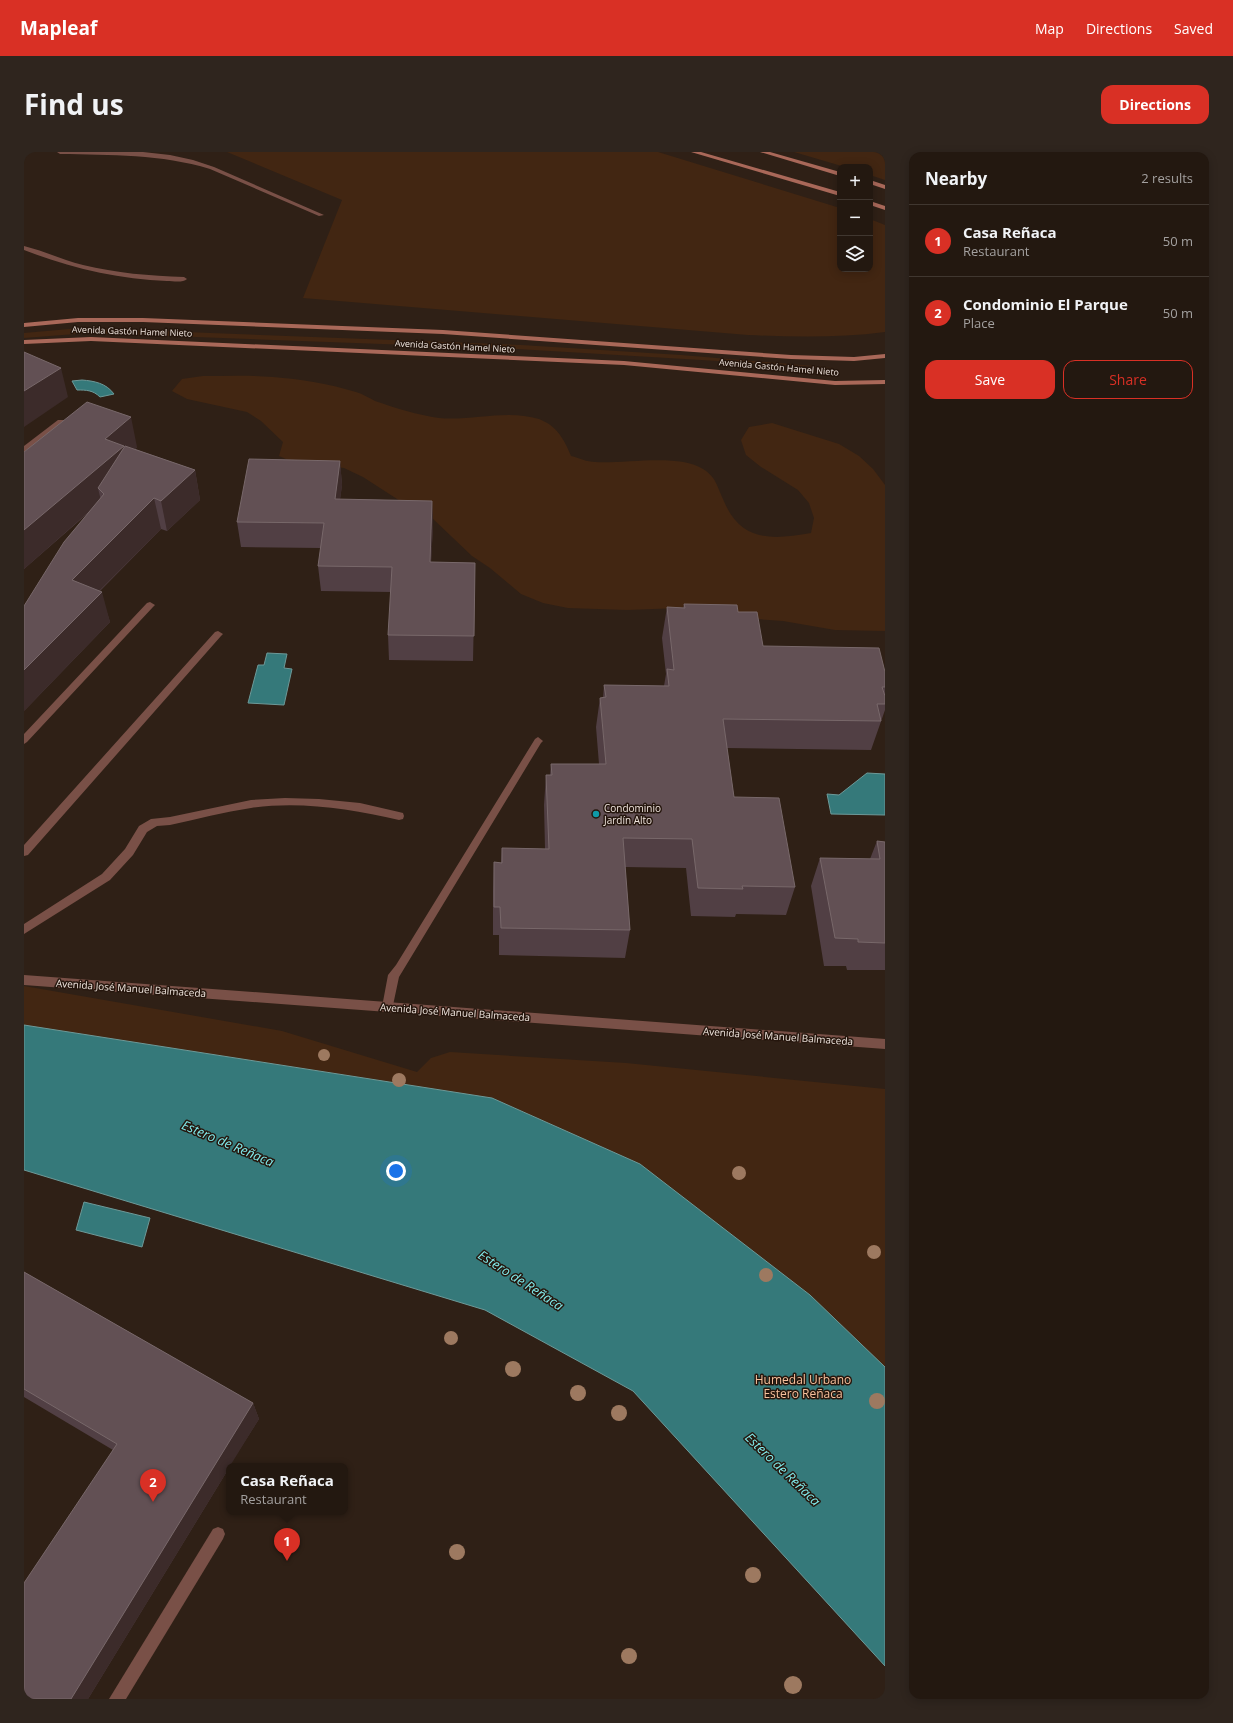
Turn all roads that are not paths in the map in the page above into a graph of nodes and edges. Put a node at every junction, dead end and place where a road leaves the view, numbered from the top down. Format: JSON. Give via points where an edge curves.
{"nodes":[{"id":1,"x":60,"y":152,"type":"edge"},
{"id":2,"x":694,"y":152,"type":"edge"},
{"id":3,"x":763,"y":152,"type":"edge"},
{"id":4,"x":837,"y":173,"type":"edge"},
{"id":5,"x":873,"y":183,"type":"edge"},
{"id":6,"x":885,"y":186,"type":"edge"},
{"id":7,"x":837,"y":193,"type":"edge"},
{"id":8,"x":873,"y":204,"type":"edge"},
{"id":9,"x":885,"y":208,"type":"edge"},
{"id":10,"x":321,"y":215,"type":"dead end"},
{"id":11,"x":24,"y":248,"type":"edge"},
{"id":12,"x":184,"y":279,"type":"dead end"},
{"id":13,"x":24,"y":326,"type":"edge"},
{"id":14,"x":24,"y":342,"type":"edge"},
{"id":15,"x":885,"y":356,"type":"edge"},
{"id":16,"x":885,"y":382,"type":"edge"},
{"id":17,"x":61,"y":422,"type":"edge"},
{"id":18,"x":24,"y":450,"type":"edge"},
{"id":19,"x":150,"y":605,"type":"dead end"},
{"id":20,"x":218,"y":634,"type":"dead end"},
{"id":21,"x":24,"y":740,"type":"edge"},
{"id":22,"x":538,"y":741,"type":"dead end"},
{"id":23,"x":399,"y":816,"type":"dead end"},
{"id":24,"x":24,"y":852,"type":"edge"},
{"id":25,"x":24,"y":930,"type":"edge"},
{"id":26,"x":24,"y":980,"type":"edge"},
{"id":27,"x":388,"y":1007,"type":"junction"},
{"id":28,"x":885,"y":1044,"type":"edge"},
{"id":29,"x":218,"y":1534,"type":"dead end"},
{"id":30,"x":117,"y":1699,"type":"edge"}],
"edges":[{"from":1,"to":10,"type":"street","via":[[143,154],[193,162]]},
{"from":2,"to":7,"type":"main road"},
{"from":3,"to":4,"type":"main road"},
{"from":5,"to":6,"type":"main road"},
{"from":8,"to":9,"type":"main road"},
{"from":11,"to":12,"type":"street","via":[[70,265],[106,273]]},
{"from":13,"to":15,"type":"main road","name":"Avenida Gastón Hamel Nieto","via":[[78,320],[143,320],[443,332],[791,357],[848,359]]},
{"from":14,"to":16,"type":"main road","name":"Avenida Gastón Hamel Nieto","via":[[91,339],[624,364],[835,383]]},
{"from":17,"to":18,"type":"street"},
{"from":19,"to":21,"type":"street"},
{"from":20,"to":24,"type":"street"},
{"from":22,"to":27,"type":"street","via":[[394,975]]},
{"from":23,"to":25,"type":"street","via":[[346,806],[285,802],[251,804],[155,822],[143,829],[129,852],[106,877]]},
{"from":26,"to":27,"type":"street","name":"Avenida José Manuel Balmaceda"},
{"from":27,"to":28,"type":"street","name":"Avenida José Manuel Balmaceda"},
{"from":29,"to":30,"type":"street"}]}
